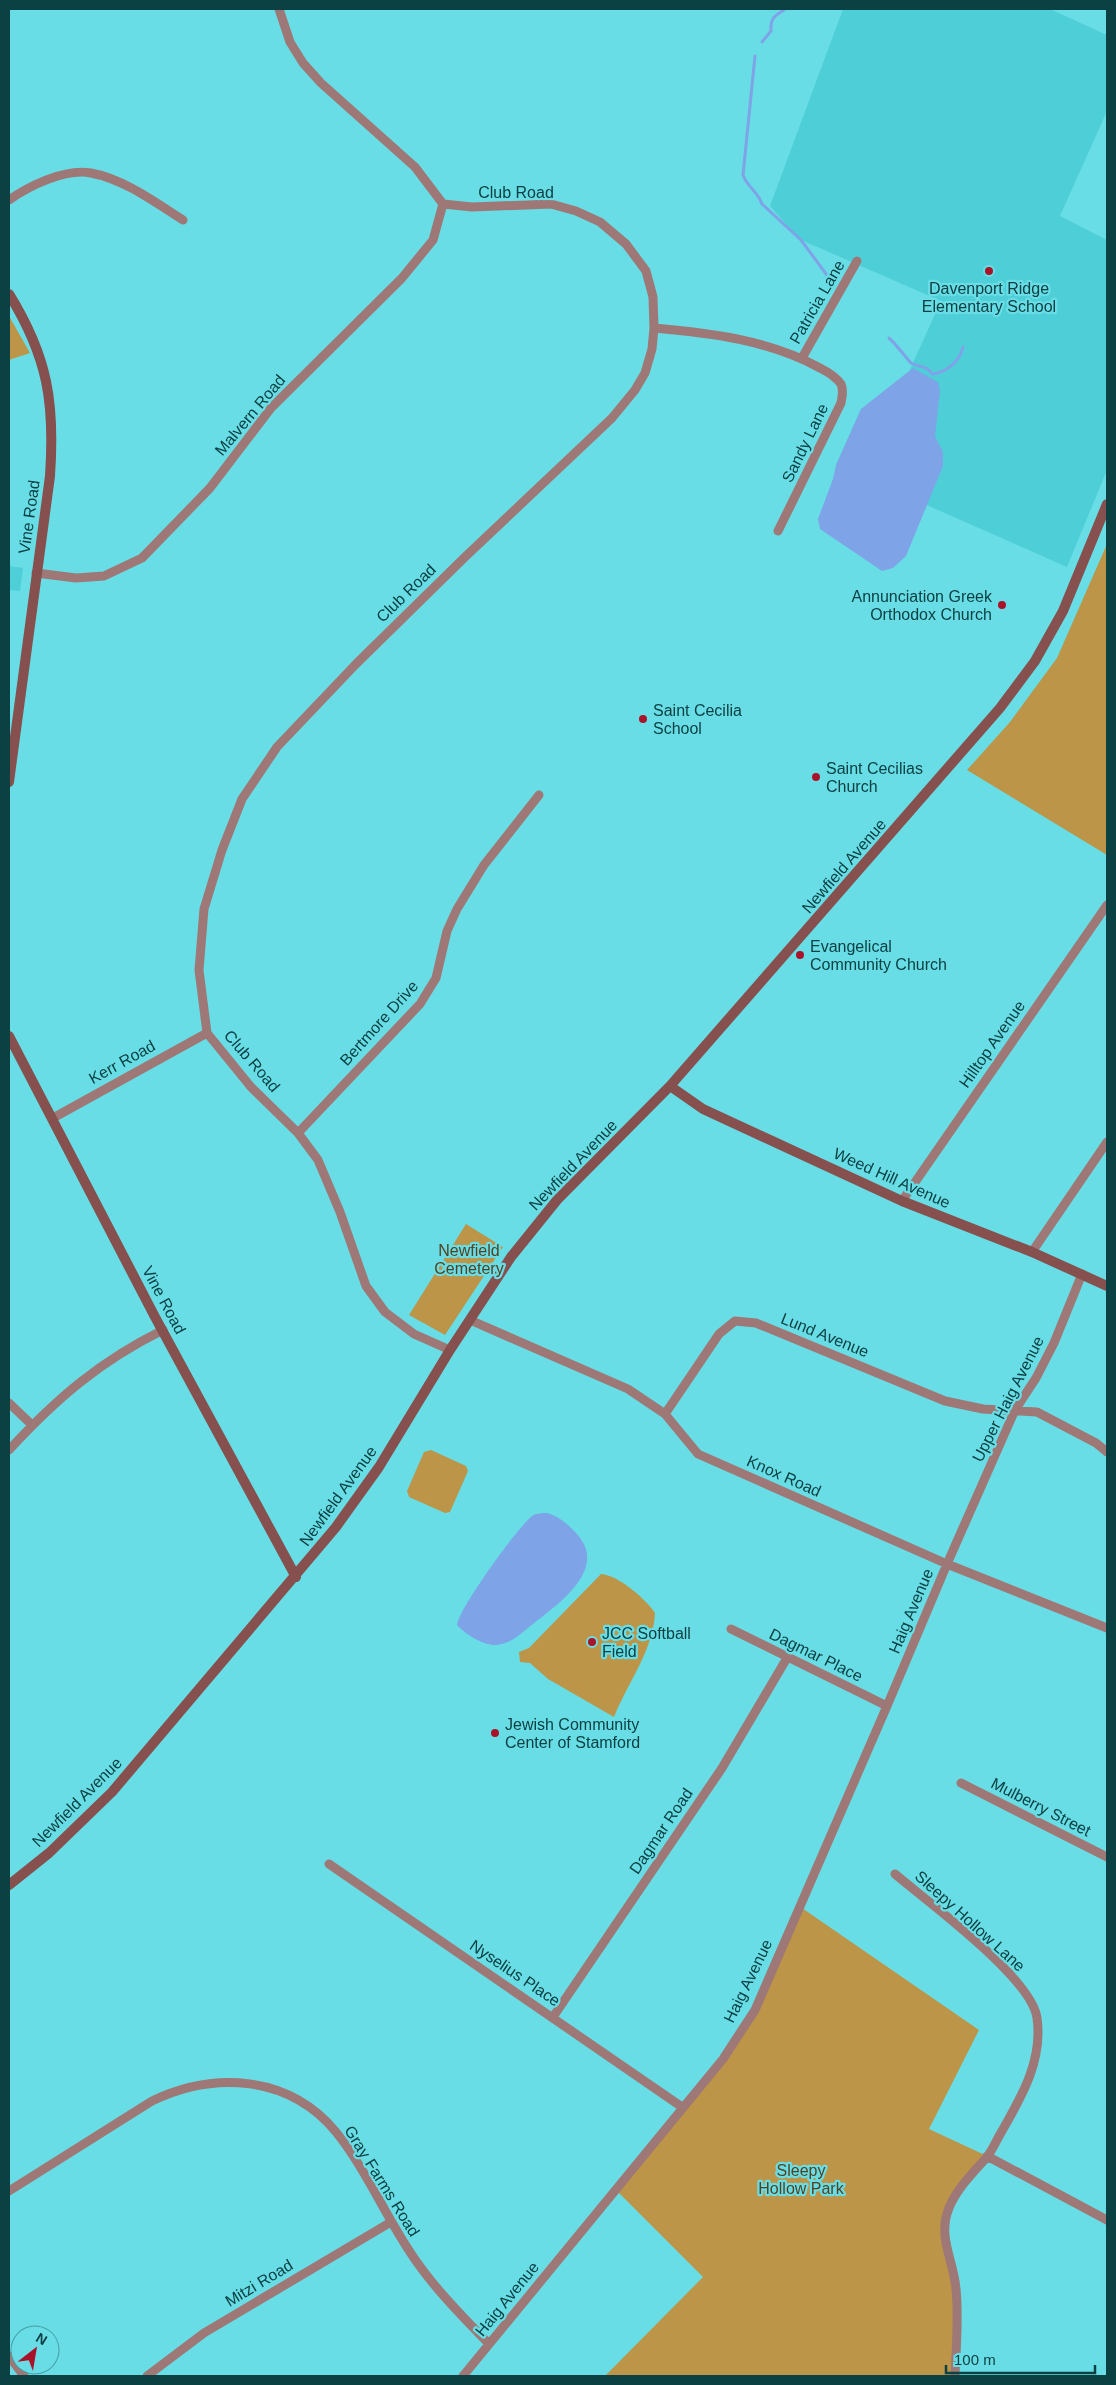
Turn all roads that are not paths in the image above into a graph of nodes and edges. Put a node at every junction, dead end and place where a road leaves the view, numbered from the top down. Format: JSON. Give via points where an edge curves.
{"nodes":[{"id":1,"x":279,"y":9,"type":"edge"},
{"id":2,"x":9,"y":200,"type":"edge"},
{"id":3,"x":443,"y":204,"type":"junction"},
{"id":4,"x":184,"y":220,"type":"dead end"},
{"id":5,"x":857,"y":261,"type":"dead end"},
{"id":6,"x":9,"y":294,"type":"edge"},
{"id":7,"x":654,"y":328,"type":"junction"},
{"id":8,"x":802,"y":358,"type":"junction"},
{"id":9,"x":1107,"y":504,"type":"edge"},
{"id":10,"x":778,"y":531,"type":"dead end"},
{"id":11,"x":36,"y":573,"type":"junction"},
{"id":12,"x":9,"y":782,"type":"edge"},
{"id":13,"x":540,"y":795,"type":"dead end"},
{"id":14,"x":1107,"y":905,"type":"edge"},
{"id":15,"x":207,"y":1033,"type":"junction"},
{"id":16,"x":9,"y":1036,"type":"edge"},
{"id":17,"x":670,"y":1086,"type":"junction"},
{"id":18,"x":52,"y":1118,"type":"junction"},
{"id":19,"x":298,"y":1133,"type":"junction"},
{"id":20,"x":1107,"y":1142,"type":"edge"},
{"id":21,"x":902,"y":1201,"type":"junction"},
{"id":22,"x":1032,"y":1252,"type":"junction"},
{"id":23,"x":1082,"y":1274,"type":"junction"},
{"id":24,"x":1107,"y":1286,"type":"edge"},
{"id":25,"x":470,"y":1320,"type":"junction"},
{"id":26,"x":163,"y":1330,"type":"junction"},
{"id":27,"x":450,"y":1350,"type":"junction"},
{"id":28,"x":9,"y":1403,"type":"edge"},
{"id":29,"x":1015,"y":1410,"type":"junction"},
{"id":30,"x":665,"y":1414,"type":"junction"},
{"id":31,"x":32,"y":1424,"type":"junction"},
{"id":32,"x":9,"y":1450,"type":"edge"},
{"id":33,"x":1107,"y":1452,"type":"edge"},
{"id":34,"x":946,"y":1564,"type":"junction"},
{"id":35,"x":296,"y":1577,"type":"junction"},
{"id":36,"x":1107,"y":1628,"type":"edge"},
{"id":37,"x":731,"y":1629,"type":"dead end"},
{"id":38,"x":787,"y":1658,"type":"junction"},
{"id":39,"x":887,"y":1706,"type":"junction"},
{"id":40,"x":961,"y":1784,"type":"dead end"},
{"id":41,"x":1107,"y":1857,"type":"edge"},
{"id":42,"x":330,"y":1864,"type":"dead end"},
{"id":43,"x":895,"y":1874,"type":"dead end"},
{"id":44,"x":9,"y":1885,"type":"edge"},
{"id":45,"x":553,"y":2017,"type":"junction"},
{"id":46,"x":682,"y":2106,"type":"junction"},
{"id":47,"x":988,"y":2156,"type":"junction"},
{"id":48,"x":9,"y":2191,"type":"edge"},
{"id":49,"x":1107,"y":2220,"type":"edge"},
{"id":50,"x":391,"y":2222,"type":"junction"},
{"id":51,"x":489,"y":2344,"type":"junction"},
{"id":52,"x":9,"y":2356,"type":"edge"},
{"id":53,"x":24,"y":2376,"type":"edge"},
{"id":54,"x":147,"y":2376,"type":"edge"},
{"id":55,"x":463,"y":2376,"type":"edge"},
{"id":56,"x":955,"y":2376,"type":"edge"}],
"edges":[{"from":1,"to":3,"type":"street","via":[[290,42],[303,63],[415,167]]},
{"from":2,"to":4,"type":"street","via":[[30,186],[60,176],[90,172],[119,183]]},
{"from":3,"to":7,"type":"street","name":"Club Road","via":[[472,207],[551,204],[600,222],[626,244],[646,271],[653,297]]},
{"from":3,"to":11,"type":"street","name":"Malvern Road","via":[[433,240],[402,278],[271,408],[210,488],[142,558],[104,576],[76,578]]},
{"from":5,"to":8,"type":"street","name":"Patricia Lane"},
{"from":6,"to":11,"type":"main road","name":"Vine Road","via":[[38,350],[51,405],[50,476]]},
{"from":7,"to":8,"type":"street","name":"Sandy Lane","via":[[742,339]]},
{"from":7,"to":15,"type":"street","name":"Club Road","via":[[645,373],[612,418],[356,664],[277,747],[242,799],[204,909],[199,970]]},
{"from":8,"to":10,"type":"street","name":"Sandy Lane","via":[[831,374],[843,392],[841,403]]},
{"from":9,"to":17,"type":"main road","name":"Newfield Avenue","via":[[1062,611],[1035,661],[1000,708]]},
{"from":11,"to":12,"type":"main road","name":"Vine Road"},
{"from":13,"to":19,"type":"street","name":"Bertmore Drive","via":[[484,865],[457,909],[447,931],[436,978],[420,1004]]},
{"from":14,"to":21,"type":"street","name":"Hilltop Avenue"},
{"from":15,"to":18,"type":"street","name":"Kerr Road"},
{"from":15,"to":19,"type":"street","name":"Club Road","via":[[251,1087]]},
{"from":16,"to":18,"type":"main road","name":"Vine Road"},
{"from":17,"to":21,"type":"main road","name":"Weed Hill Avenue","via":[[703,1109]]},
{"from":17,"to":25,"type":"main road","name":"Newfield Avenue","via":[[557,1200],[511,1257]]},
{"from":18,"to":26,"type":"main road","name":"Vine Road"},
{"from":19,"to":27,"type":"street","name":"Club Road","via":[[318,1160],[366,1286],[384,1312],[414,1334]]},
{"from":20,"to":22,"type":"street"},
{"from":21,"to":22,"type":"main road","name":"Weed Hill Avenue"},
{"from":22,"to":23,"type":"main road","name":"Weed Hill Avenue"},
{"from":23,"to":24,"type":"main road","name":"Weed Hill Avenue"},
{"from":23,"to":29,"type":"street","name":"Upper Haig Avenue","via":[[1054,1343]]},
{"from":25,"to":27,"type":"main road","name":"Newfield Avenue"},
{"from":25,"to":30,"type":"street","name":"Knox Road","via":[[628,1388]]},
{"from":26,"to":31,"type":"street","via":[[110,1359]]},
{"from":26,"to":35,"type":"main road","name":"Vine Road"},
{"from":27,"to":35,"type":"main road","name":"Newfield Avenue","via":[[379,1467]]},
{"from":28,"to":31,"type":"street"},
{"from":29,"to":30,"type":"street","name":"Lund Avenue","via":[[982,1409],[945,1401],[756,1323],[735,1321],[719,1334]]},
{"from":29,"to":33,"type":"street","via":[[1037,1412]]},
{"from":29,"to":34,"type":"street","name":"Upper Haig Avenue"},
{"from":30,"to":34,"type":"street","name":"Knox Road","via":[[698,1454]]},
{"from":31,"to":32,"type":"street"},
{"from":34,"to":36,"type":"street","name":"Knox Road"},
{"from":34,"to":39,"type":"street","name":"Haig Avenue"},
{"from":35,"to":44,"type":"main road","name":"Newfield Avenue","via":[[112,1792]]},
{"from":37,"to":38,"type":"street","name":"Dagmar Place"},
{"from":38,"to":39,"type":"street","name":"Dagmar Place"},
{"from":38,"to":45,"type":"street","name":"Dagmar Road","via":[[722,1768]]},
{"from":39,"to":46,"type":"street","name":"Haig Avenue","via":[[755,2010],[722,2060]]},
{"from":40,"to":41,"type":"street","name":"Mulberry Street"},
{"from":42,"to":45,"type":"street","name":"Nyselius Place"},
{"from":43,"to":47,"type":"street","name":"Sleepy Hollow Lane","via":[[985,1950],[1023,1988],[1032,2002],[1037,2018],[1032,2074]]},
{"from":45,"to":46,"type":"street","name":"Nyselius Place"},
{"from":46,"to":51,"type":"street","name":"Haig Avenue"},
{"from":47,"to":49,"type":"street"},
{"from":47,"to":56,"type":"street","name":"Sleepy Hollow Lane","via":[[963,2183],[949,2208],[944,2228],[956,2288]]},
{"from":48,"to":50,"type":"street","name":"Gray Farms Road","via":[[152,2101],[176,2090],[225,2081],[248,2082],[299,2102],[335,2131]]},
{"from":50,"to":51,"type":"street","name":"Gray Farms Road","via":[[430,2280]]},
{"from":50,"to":54,"type":"street","name":"Mitzi Road","via":[[204,2333]]},
{"from":51,"to":55,"type":"street","name":"Haig Avenue"},
{"from":52,"to":53,"type":"street"}]}
